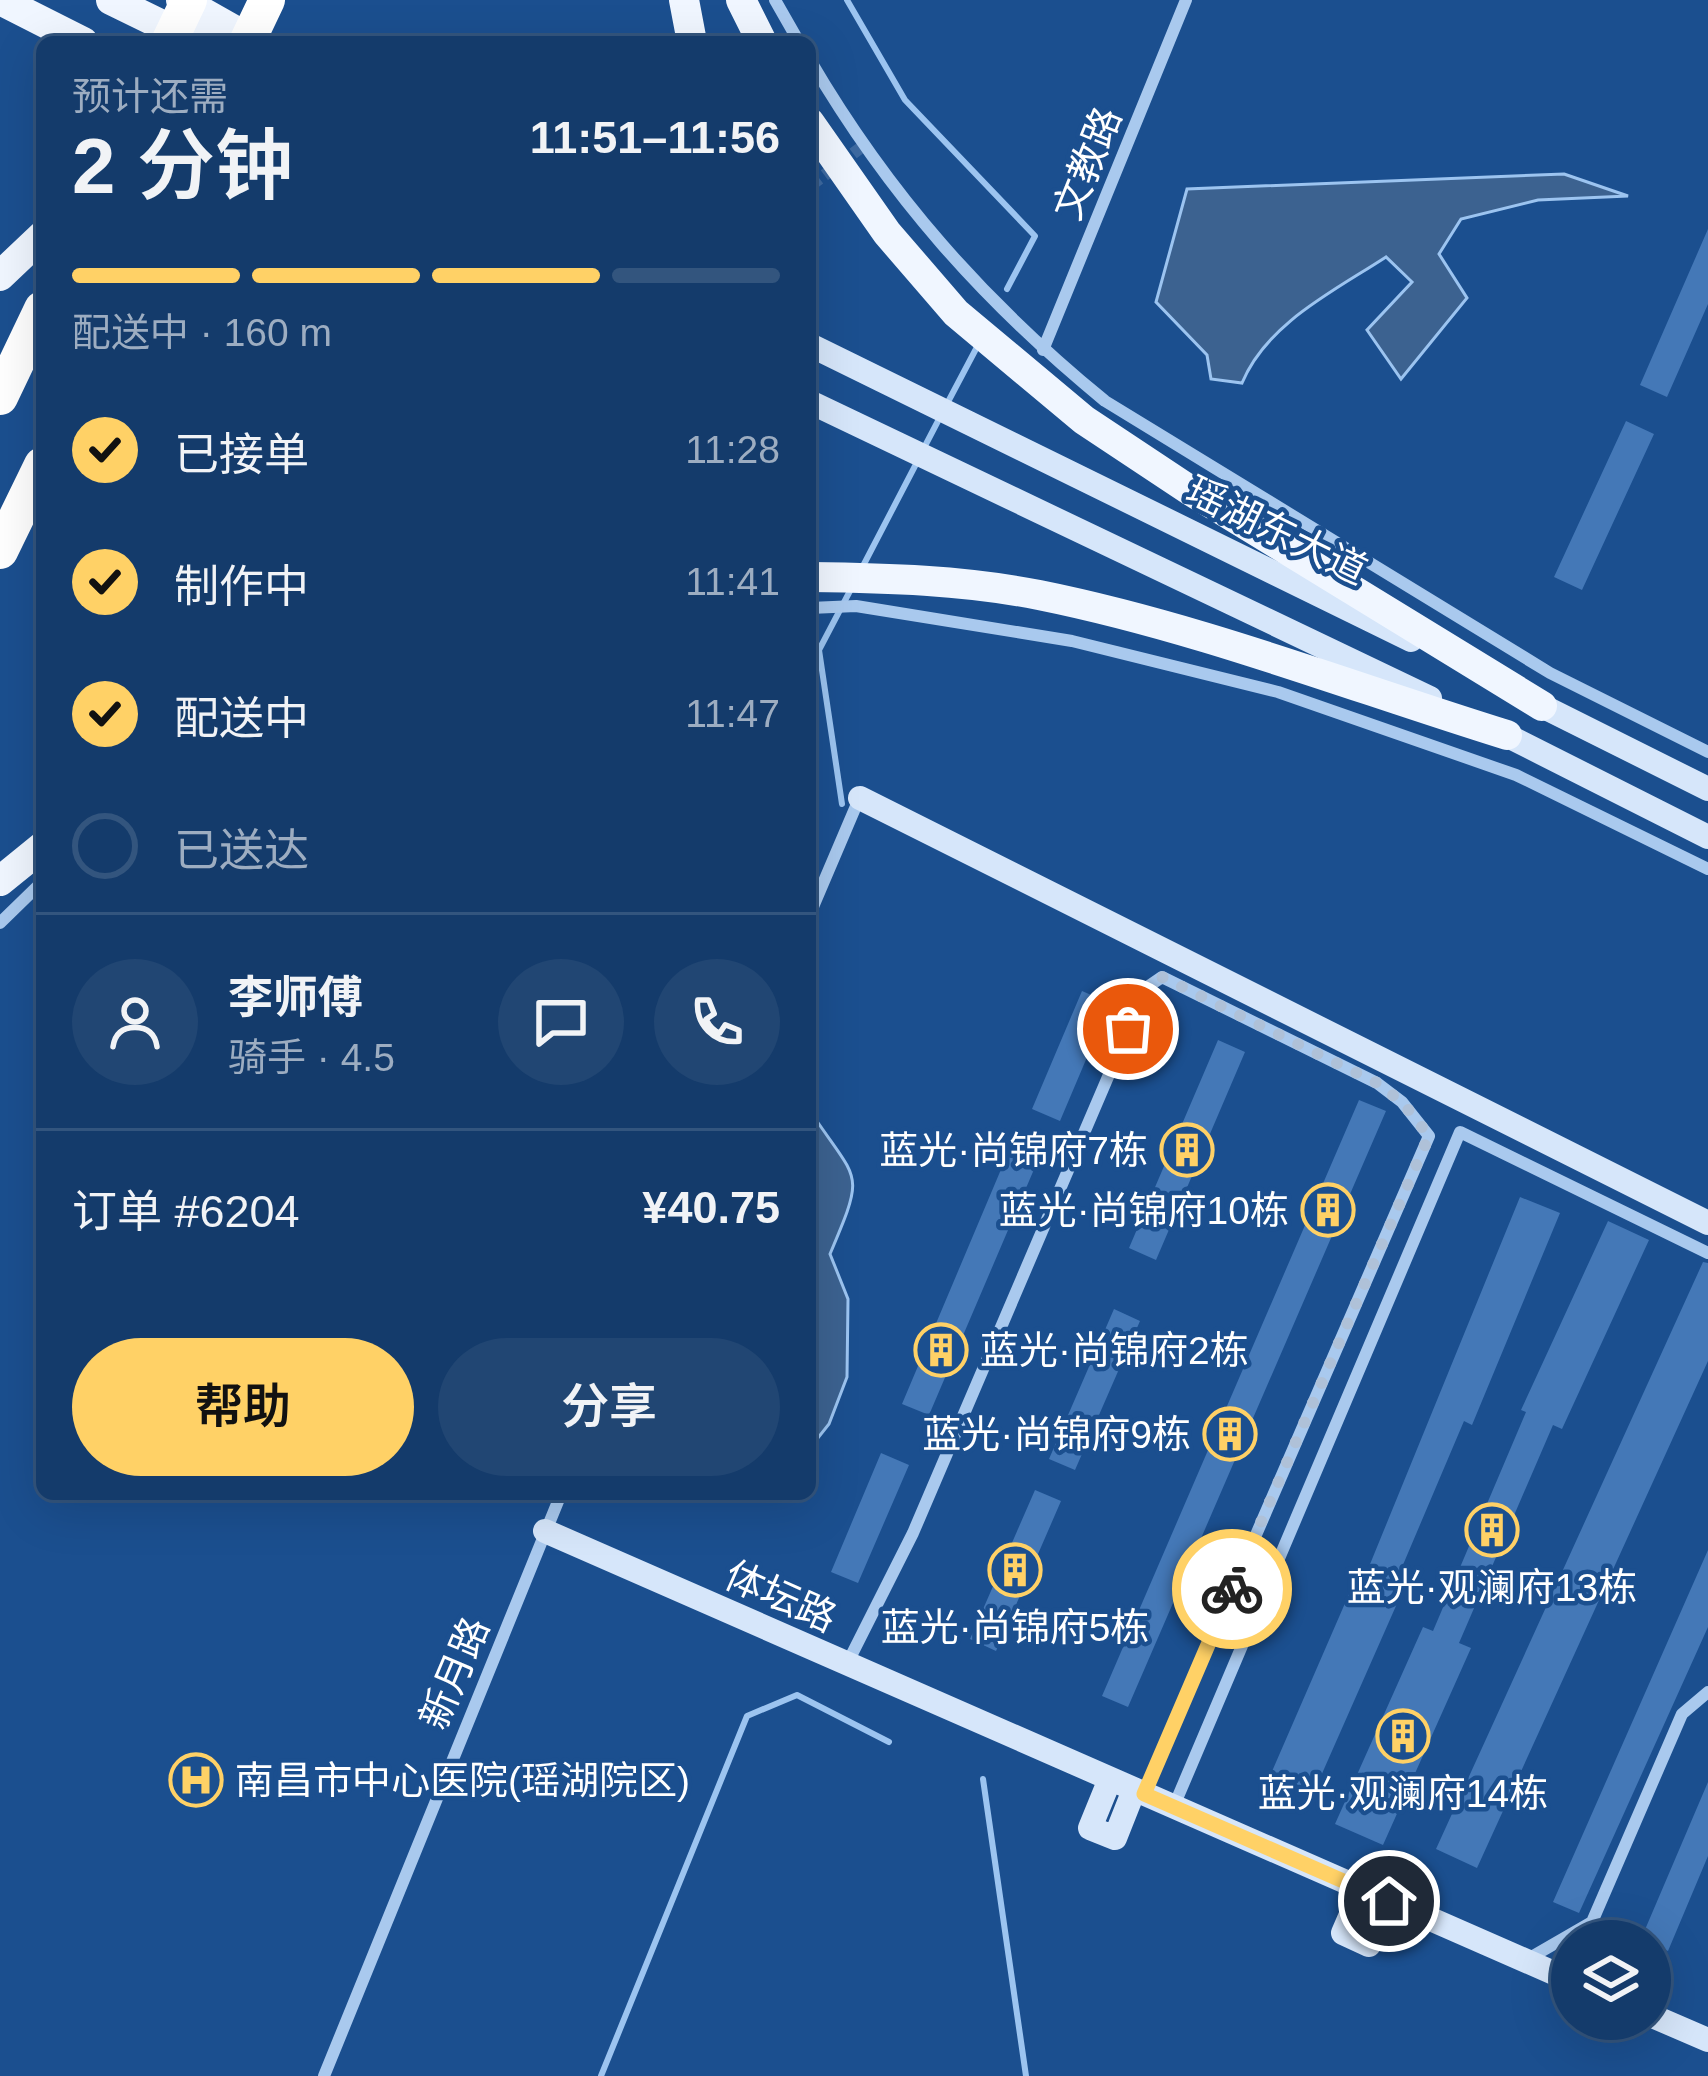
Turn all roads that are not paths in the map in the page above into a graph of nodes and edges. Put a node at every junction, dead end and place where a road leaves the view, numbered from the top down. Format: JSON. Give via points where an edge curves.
{"nodes":[{"id":1,"x":0,"y":0,"type":"edge"},
{"id":2,"x":111,"y":0,"type":"edge"},
{"id":3,"x":185,"y":0,"type":"edge"},
{"id":4,"x":267,"y":0,"type":"edge"},
{"id":5,"x":683,"y":0,"type":"edge"},
{"id":6,"x":741,"y":0,"type":"edge"},
{"id":7,"x":775,"y":0,"type":"edge"},
{"id":8,"x":1186,"y":0,"type":"edge"},
{"id":9,"x":53,"y":27,"type":"junction"},
{"id":10,"x":0,"y":28,"type":"edge"},
{"id":11,"x":71,"y":36,"type":"edge"},
{"id":12,"x":171,"y":36,"type":"edge"},
{"id":13,"x":185,"y":36,"type":"edge"},
{"id":14,"x":242,"y":36,"type":"edge"},
{"id":15,"x":253,"y":36,"type":"edge"},
{"id":16,"x":691,"y":36,"type":"edge"},
{"id":17,"x":759,"y":36,"type":"edge"},
{"id":18,"x":796,"y":36,"type":"edge"},
{"id":19,"x":816,"y":70,"type":"edge"},
{"id":20,"x":816,"y":132,"type":"edge"},
{"id":21,"x":36,"y":242,"type":"edge"},
{"id":22,"x":0,"y":276,"type":"edge"},
{"id":23,"x":36,"y":322,"type":"edge"},
{"id":24,"x":816,"y":348,"type":"edge"},
{"id":25,"x":1042,"y":350,"type":"junction"},
{"id":26,"x":0,"y":397,"type":"edge"},
{"id":27,"x":816,"y":405,"type":"edge"},
{"id":28,"x":36,"y":477,"type":"edge"},
{"id":29,"x":0,"y":551,"type":"edge"},
{"id":30,"x":816,"y":577,"type":"edge"},
{"id":31,"x":816,"y":608,"type":"edge"},
{"id":32,"x":1542,"y":706,"type":"junction"},
{"id":33,"x":1507,"y":735,"type":"junction"},
{"id":34,"x":1708,"y":752,"type":"edge"},
{"id":35,"x":1708,"y":789,"type":"edge"},
{"id":36,"x":860,"y":798,"type":"joint"},
{"id":37,"x":1708,"y":837,"type":"edge"},
{"id":38,"x":36,"y":852,"type":"edge"},
{"id":39,"x":1708,"y":869,"type":"edge"},
{"id":40,"x":0,"y":881,"type":"edge"},
{"id":41,"x":36,"y":888,"type":"edge"},
{"id":42,"x":816,"y":900,"type":"edge"},
{"id":43,"x":0,"y":923,"type":"edge"},
{"id":44,"x":1708,"y":1223,"type":"edge"},
{"id":45,"x":1708,"y":1253,"type":"edge"},
{"id":46,"x":558,"y":1500,"type":"edge"},
{"id":47,"x":545,"y":1532,"type":"junction"},
{"id":48,"x":847,"y":1664,"type":"junction"},
{"id":49,"x":1708,"y":1692,"type":"edge"},
{"id":50,"x":1110,"y":1779,"type":"junction"},
{"id":51,"x":1139,"y":1792,"type":"junction"},
{"id":52,"x":1174,"y":1807,"type":"junction"},
{"id":53,"x":1362,"y":1889,"type":"junction"},
{"id":54,"x":1389,"y":1901,"type":"junction"},
{"id":55,"x":1525,"y":1960,"type":"junction"},
{"id":56,"x":1551,"y":1972,"type":"edge"},
{"id":57,"x":1671,"y":2024,"type":"edge"},
{"id":58,"x":1708,"y":2040,"type":"edge"},
{"id":59,"x":324,"y":2076,"type":"edge"}],
"edges":[{"from":1,"to":9,"type":"main road"},
{"from":2,"to":13,"type":"main road"},
{"from":3,"to":12,"type":"highway"},
{"from":3,"to":14,"type":"main road"},
{"from":4,"to":15,"type":"highway"},
{"from":5,"to":16,"type":"main road"},
{"from":6,"to":17,"type":"main road"},
{"from":7,"to":18,"type":"street"},
{"from":8,"to":25,"type":"street","name":"文教路"},
{"from":9,"to":10,"type":"main road"},
{"from":9,"to":11,"type":"main road"},
{"from":19,"to":25,"type":"street","via":[[940,247]]},
{"from":20,"to":32,"type":"main road","via":[[956,313],[1068,407]]},
{"from":21,"to":22,"type":"main road"},
{"from":23,"to":26,"type":"highway"},
{"from":24,"to":32,"type":"street","name":"瑶湖东大道"},
{"from":25,"to":34,"type":"street","via":[[1105,400],[1550,673]]},
{"from":27,"to":33,"type":"street"},
{"from":28,"to":29,"type":"highway"},
{"from":30,"to":33,"type":"main road","via":[[925,579],[1038,595]]},
{"from":31,"to":39,"type":"street","via":[[856,606],[1072,641],[1278,692],[1516,775]]},
{"from":32,"to":35,"type":"street","name":"瑶湖东大道"},
{"from":33,"to":37,"type":"street"},
{"from":36,"to":42,"type":"street"},
{"from":36,"to":44,"type":"street"},
{"from":38,"to":40,"type":"main road"},
{"from":41,"to":43,"type":"street"},
{"from":45,"to":52,"type":"street","via":[[1460,1132]]},
{"from":46,"to":47,"type":"street","name":"新月路"},
{"from":47,"to":48,"type":"street","name":"体坛路"},
{"from":47,"to":59,"type":"street","name":"新月路"},
{"from":48,"to":50,"type":"street","name":"体坛路"},
{"from":48,"to":51,"type":"street","via":[[913,1533],[1146,988],[1162,977],[1377,1083],[1429,1136]]},
{"from":49,"to":55,"type":"street","via":[[1682,1714],[1592,1922]]},
{"from":50,"to":51,"type":"street","name":"体坛路"},
{"from":50,"to":51,"type":"street","via":[[1090,1828],[1115,1838]]},
{"from":51,"to":52,"type":"street","name":"体坛路"},
{"from":52,"to":53,"type":"street","name":"体坛路"},
{"from":53,"to":54,"type":"street","name":"体坛路"},
{"from":53,"to":54,"type":"street","via":[[1342,1933],[1369,1945]]},
{"from":54,"to":55,"type":"street","name":"体坛路"},
{"from":55,"to":56,"type":"street","name":"体坛路"},
{"from":57,"to":58,"type":"street"}]}
